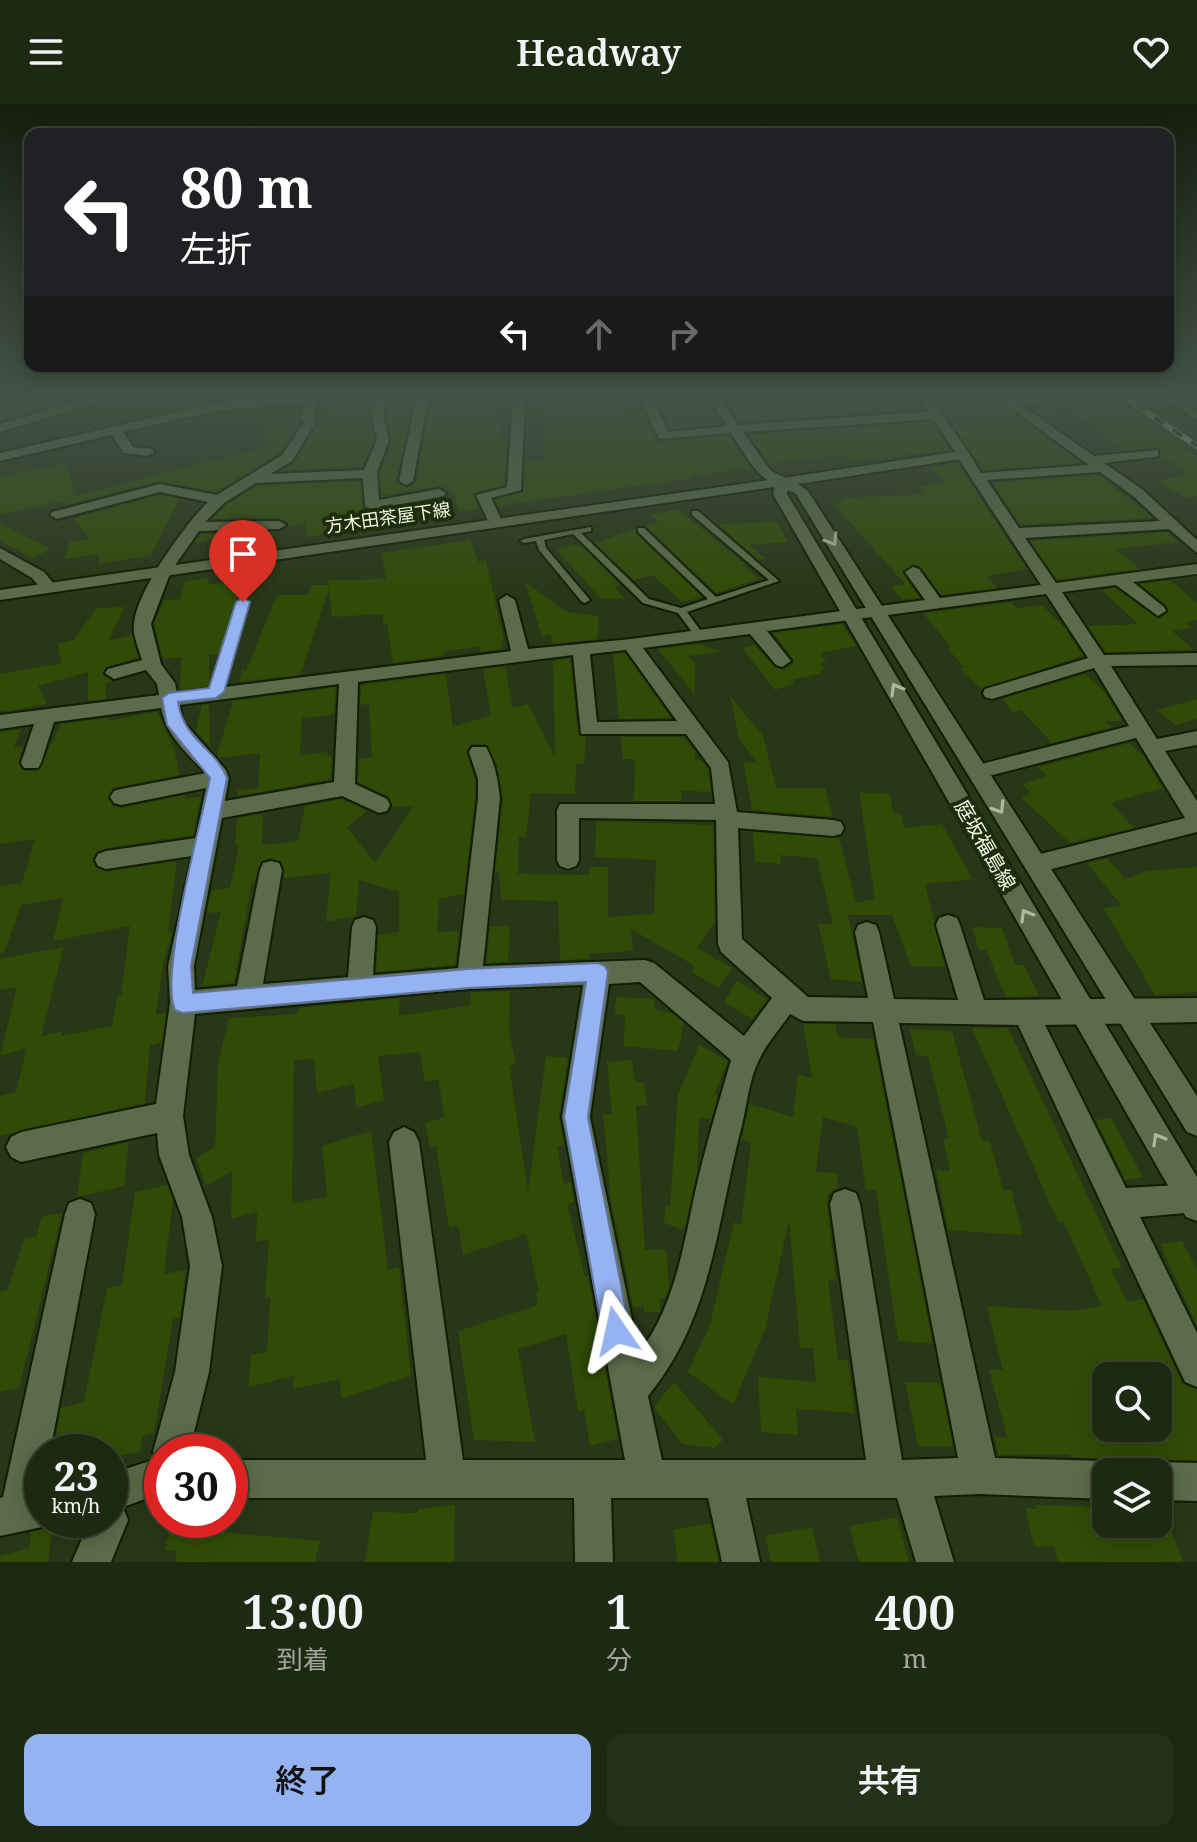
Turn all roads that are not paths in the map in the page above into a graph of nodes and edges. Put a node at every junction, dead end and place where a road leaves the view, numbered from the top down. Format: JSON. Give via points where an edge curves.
{"nodes":[{"id":1,"x":282,"y":461,"type":"edge"},
{"id":2,"x":371,"y":461,"type":"edge"},
{"id":3,"x":410,"y":461,"type":"edge"},
{"id":4,"x":516,"y":461,"type":"edge"},
{"id":5,"x":757,"y":461,"type":"edge"},
{"id":6,"x":923,"y":461,"type":"edge"},
{"id":7,"x":967,"y":461,"type":"edge"},
{"id":8,"x":1094,"y":461,"type":"edge"},
{"id":9,"x":1113,"y":461,"type":"edge"},
{"id":10,"x":1098,"y":464,"type":"junction"},
{"id":11,"x":978,"y":477,"type":"junction"},
{"id":12,"x":253,"y":479,"type":"junction"},
{"id":13,"x":368,"y":480,"type":"junction"},
{"id":14,"x":406,"y":481,"type":"dead end"},
{"id":15,"x":783,"y":482,"type":"junction"},
{"id":16,"x":343,"y":490,"type":"dead end"},
{"id":17,"x":439,"y":493,"type":"dead end"},
{"id":18,"x":219,"y":500,"type":"junction"},
{"id":19,"x":695,"y":513,"type":"dead end"},
{"id":20,"x":57,"y":515,"type":"dead end"},
{"id":21,"x":496,"y":523,"type":"junction"},
{"id":22,"x":279,"y":525,"type":"dead end"},
{"id":23,"x":1169,"y":525,"type":"junction"},
{"id":24,"x":194,"y":527,"type":"junction"},
{"id":25,"x":588,"y":529,"type":"dead end"},
{"id":26,"x":641,"y":530,"type":"dead end"},
{"id":27,"x":575,"y":532,"type":"junction"},
{"id":28,"x":1015,"y":533,"type":"junction"},
{"id":29,"x":540,"y":538,"type":"junction"},
{"id":30,"x":524,"y":541,"type":"dead end"},
{"id":31,"x":1197,"y":548,"type":"edge"},
{"id":32,"x":0,"y":553,"type":"edge"},
{"id":33,"x":1197,"y":569,"type":"edge"},
{"id":34,"x":163,"y":571,"type":"junction"},
{"id":35,"x":913,"y":572,"type":"dead end"},
{"id":36,"x":1119,"y":579,"type":"junction"},
{"id":37,"x":49,"y":588,"type":"junction"},
{"id":38,"x":1051,"y":589,"type":"junction"},
{"id":39,"x":0,"y":595,"type":"edge"},
{"id":40,"x":507,"y":600,"type":"dead end"},
{"id":41,"x":585,"y":600,"type":"dead end"},
{"id":42,"x":715,"y":601,"type":"junction"},
{"id":43,"x":243,"y":602,"type":"dead end"},
{"id":44,"x":935,"y":603,"type":"junction"},
{"id":45,"x":876,"y":609,"type":"junction"},
{"id":46,"x":681,"y":611,"type":"junction"},
{"id":47,"x":1158,"y":611,"type":"dead end"},
{"id":48,"x":850,"y":613,"type":"junction"},
{"id":49,"x":753,"y":626,"type":"junction"},
{"id":50,"x":698,"y":634,"type":"junction"},
{"id":51,"x":631,"y":644,"type":"junction"},
{"id":52,"x":581,"y":650,"type":"junction"},
{"id":53,"x":521,"y":655,"type":"junction"},
{"id":54,"x":1197,"y":659,"type":"edge"},
{"id":55,"x":782,"y":661,"type":"dead end"},
{"id":56,"x":1099,"y":661,"type":"junction"},
{"id":57,"x":152,"y":663,"type":"junction"},
{"id":58,"x":114,"y":673,"type":"dead end"},
{"id":59,"x":349,"y":676,"type":"junction"},
{"id":60,"x":216,"y":692,"type":"junction"},
{"id":61,"x":992,"y":693,"type":"dead end"},
{"id":62,"x":169,"y":698,"type":"junction"},
{"id":63,"x":46,"y":717,"type":"junction"},
{"id":64,"x":0,"y":722,"type":"edge"},
{"id":65,"x":691,"y":727,"type":"junction"},
{"id":66,"x":1197,"y":738,"type":"edge"},
{"id":67,"x":1146,"y":739,"type":"junction"},
{"id":68,"x":479,"y":752,"type":"dead end"},
{"id":69,"x":31,"y":763,"type":"dead end"},
{"id":70,"x":977,"y":772,"type":"junction"},
{"id":71,"x":219,"y":778,"type":"junction"},
{"id":72,"x":344,"y":788,"type":"junction"},
{"id":73,"x":121,"y":797,"type":"dead end"},
{"id":74,"x":379,"y":805,"type":"dead end"},
{"id":75,"x":213,"y":811,"type":"junction"},
{"id":76,"x":726,"y":815,"type":"junction"},
{"id":77,"x":1197,"y":822,"type":"edge"},
{"id":78,"x":833,"y":828,"type":"dead end"},
{"id":79,"x":205,"y":845,"type":"junction"},
{"id":80,"x":106,"y":860,"type":"dead end"},
{"id":81,"x":568,"y":860,"type":"dead end"},
{"id":82,"x":1036,"y":864,"type":"junction"},
{"id":83,"x":271,"y":870,"type":"dead end"},
{"id":84,"x":948,"y":925,"type":"dead end"},
{"id":85,"x":364,"y":927,"type":"dead end"},
{"id":86,"x":867,"y":932,"type":"dead end"},
{"id":87,"x":598,"y":972,"type":"junction"},
{"id":88,"x":469,"y":978,"type":"junction"},
{"id":89,"x":360,"y":987,"type":"junction"},
{"id":90,"x":248,"y":997,"type":"junction"},
{"id":91,"x":787,"y":998,"type":"junction"},
{"id":92,"x":183,"y":1003,"type":"junction"},
{"id":93,"x":1197,"y":1010,"type":"edge"},
{"id":94,"x":885,"y":1011,"type":"junction"},
{"id":95,"x":1127,"y":1011,"type":"junction"},
{"id":96,"x":975,"y":1012,"type":"junction"},
{"id":97,"x":1084,"y":1012,"type":"junction"},
{"id":98,"x":1026,"y":1013,"type":"junction"},
{"id":99,"x":746,"y":1055,"type":"junction"},
{"id":100,"x":169,"y":1116,"type":"junction"},
{"id":101,"x":1197,"y":1122,"type":"edge"},
{"id":102,"x":404,"y":1142,"type":"dead end"},
{"id":103,"x":21,"y":1147,"type":"dead end"},
{"id":104,"x":1195,"y":1202,"type":"edge"},
{"id":105,"x":845,"y":1204,"type":"dead end"},
{"id":106,"x":1117,"y":1204,"type":"junction"},
{"id":107,"x":80,"y":1214,"type":"dead end"},
{"id":108,"x":1197,"y":1370,"type":"edge"},
{"id":109,"x":628,"y":1393,"type":"junction"},
{"id":110,"x":176,"y":1434,"type":"edge"},
{"id":111,"x":980,"y":1476,"type":"junction"},
{"id":112,"x":447,"y":1478,"type":"junction"},
{"id":113,"x":248,"y":1479,"type":"edge"},
{"id":114,"x":592,"y":1479,"type":"junction"},
{"id":115,"x":647,"y":1479,"type":"junction"},
{"id":116,"x":899,"y":1479,"type":"junction"},
{"id":117,"x":723,"y":1480,"type":"junction"},
{"id":118,"x":1092,"y":1480,"type":"edge"},
{"id":119,"x":1172,"y":1481,"type":"edge"},
{"id":120,"x":1197,"y":1482,"type":"edge"},
{"id":121,"x":20,"y":1513,"type":"edge"},
{"id":122,"x":100,"y":1538,"type":"edge"},
{"id":123,"x":91,"y":1562,"type":"edge"},
{"id":124,"x":594,"y":1562,"type":"edge"},
{"id":125,"x":741,"y":1562,"type":"edge"},
{"id":126,"x":935,"y":1562,"type":"edge"}],
"edges":[{"from":1,"to":12,"type":"street"},
{"from":2,"to":13,"type":"street"},
{"from":3,"to":14,"type":"street"},
{"from":4,"to":21,"type":"street","via":[[514,490],[483,495]]},
{"from":5,"to":15,"type":"street","via":[[766,474]]},
{"from":6,"to":15,"type":"street"},
{"from":7,"to":11,"type":"street"},
{"from":8,"to":10,"type":"street"},
{"from":9,"to":10,"type":"street"},
{"from":10,"to":11,"type":"street"},
{"from":10,"to":23,"type":"street","via":[[1138,493]]},
{"from":11,"to":28,"type":"street"},
{"from":12,"to":13,"type":"street"},
{"from":12,"to":18,"type":"street"},
{"from":13,"to":16,"type":"street"},
{"from":13,"to":17,"type":"street","via":[[372,506]]},
{"from":15,"to":21,"type":"street","name":"方木田茶屋下線"},
{"from":15,"to":45,"type":"street","name":"庭坂福島線","one_way":true,"via":[[801,491]]},
{"from":15,"to":48,"type":"street","name":"庭坂福島線","via":[[780,494]]},
{"from":18,"to":20,"type":"street","via":[[160,488]]},
{"from":18,"to":24,"type":"street"},
{"from":19,"to":42,"type":"lane","via":[[775,581]]},
{"from":21,"to":34,"type":"street","name":"方木田茶屋下線"},
{"from":22,"to":24,"type":"street"},
{"from":23,"to":28,"type":"street"},
{"from":23,"to":31,"type":"street"},
{"from":24,"to":34,"type":"street"},
{"from":25,"to":27,"type":"lane"},
{"from":26,"to":42,"type":"lane"},
{"from":27,"to":29,"type":"lane"},
{"from":27,"to":46,"type":"lane","via":[[646,601]]},
{"from":28,"to":38,"type":"street"},
{"from":29,"to":30,"type":"lane"},
{"from":29,"to":41,"type":"lane","via":[[542,548]]},
{"from":32,"to":37,"type":"street","via":[[38,575]]},
{"from":33,"to":36,"type":"street"},
{"from":34,"to":37,"type":"street","name":"方木田茶屋下線"},
{"from":34,"to":57,"type":"street","via":[[142,624]]},
{"from":35,"to":44,"type":"street"},
{"from":36,"to":38,"type":"street"},
{"from":36,"to":47,"type":"street"},
{"from":37,"to":39,"type":"street","name":"方木田茶屋下線"},
{"from":38,"to":44,"type":"street"},
{"from":38,"to":56,"type":"street"},
{"from":40,"to":53,"type":"street"},
{"from":42,"to":46,"type":"lane"},
{"from":43,"to":60,"type":"lane"},
{"from":44,"to":45,"type":"street"},
{"from":45,"to":48,"type":"street"},
{"from":45,"to":70,"type":"street","name":"庭坂福島線"},
{"from":46,"to":50,"type":"lane"},
{"from":48,"to":49,"type":"street"},
{"from":97,"to":48,"type":"street","name":"庭坂福島線","one_way":true},
{"from":49,"to":50,"type":"street"},
{"from":49,"to":55,"type":"street"},
{"from":50,"to":51,"type":"street"},
{"from":51,"to":52,"type":"street"},
{"from":51,"to":65,"type":"street"},
{"from":52,"to":53,"type":"street"},
{"from":52,"to":65,"type":"street","via":[[588,729]]},
{"from":53,"to":59,"type":"street"},
{"from":54,"to":56,"type":"street"},
{"from":56,"to":61,"type":"street"},
{"from":56,"to":67,"type":"street"},
{"from":57,"to":58,"type":"street"},
{"from":57,"to":62,"type":"street"},
{"from":59,"to":60,"type":"street"},
{"from":59,"to":72,"type":"street"},
{"from":60,"to":62,"type":"street"},
{"from":62,"to":63,"type":"street"},
{"from":62,"to":71,"type":"street","via":[[173,721]]},
{"from":63,"to":64,"type":"street"},
{"from":63,"to":69,"type":"street"},
{"from":65,"to":76,"type":"street","via":[[721,767]]},
{"from":66,"to":67,"type":"street"},
{"from":67,"to":70,"type":"street"},
{"from":67,"to":77,"type":"street"},
{"from":68,"to":88,"type":"street","via":[[489,798]]},
{"from":70,"to":82,"type":"street","name":"庭坂福島線","one_way":true},
{"from":71,"to":73,"type":"street"},
{"from":71,"to":75,"type":"street"},
{"from":72,"to":74,"type":"street"},
{"from":72,"to":75,"type":"street"},
{"from":75,"to":79,"type":"street"},
{"from":76,"to":78,"type":"street"},
{"from":76,"to":81,"type":"street","via":[[568,810]]},
{"from":76,"to":91,"type":"street","via":[[730,944]]},
{"from":77,"to":82,"type":"street"},
{"from":79,"to":80,"type":"street"},
{"from":79,"to":92,"type":"street","via":[[181,966]]},
{"from":82,"to":95,"type":"street","name":"庭坂福島線"},
{"from":83,"to":90,"type":"street"},
{"from":84,"to":96,"type":"street"},
{"from":85,"to":89,"type":"street"},
{"from":86,"to":94,"type":"street"},
{"from":87,"to":88,"type":"street"},
{"from":87,"to":99,"type":"street","via":[[645,971]]},
{"from":87,"to":109,"type":"street","via":[[576,1117]]},
{"from":88,"to":89,"type":"street"},
{"from":89,"to":90,"type":"street"},
{"from":90,"to":92,"type":"street"},
{"from":91,"to":94,"type":"street","via":[[803,1009]]},
{"from":91,"to":99,"type":"street"},
{"from":92,"to":100,"type":"street"},
{"from":93,"to":95,"type":"street"},
{"from":94,"to":96,"type":"street"},
{"from":94,"to":111,"type":"street"},
{"from":95,"to":97,"type":"street"},
{"from":95,"to":101,"type":"street","name":"庭坂福島線"},
{"from":96,"to":98,"type":"street"},
{"from":97,"to":98,"type":"street"},
{"from":104,"to":97,"type":"street","name":"庭坂福島線","one_way":true},
{"from":98,"to":106,"type":"street"},
{"from":99,"to":109,"type":"street","via":[[697,1260],[676,1325]]},
{"from":100,"to":103,"type":"street"},
{"from":100,"to":110,"type":"street","via":[[174,1155],[197,1217],[206,1266],[192,1372]]},
{"from":102,"to":112,"type":"street"},
{"from":104,"to":106,"type":"street"},
{"from":105,"to":116,"type":"street"},
{"from":106,"to":108,"type":"street"},
{"from":107,"to":121,"type":"street"},
{"from":109,"to":115,"type":"street"},
{"from":111,"to":116,"type":"street"},
{"from":111,"to":118,"type":"street"},
{"from":112,"to":113,"type":"street"},
{"from":112,"to":114,"type":"street"},
{"from":114,"to":115,"type":"street"},
{"from":114,"to":124,"type":"street"},
{"from":115,"to":117,"type":"street"},
{"from":116,"to":117,"type":"street"},
{"from":116,"to":126,"type":"street"},
{"from":117,"to":125,"type":"street"},
{"from":119,"to":120,"type":"street"},
{"from":122,"to":123,"type":"street"}]}
